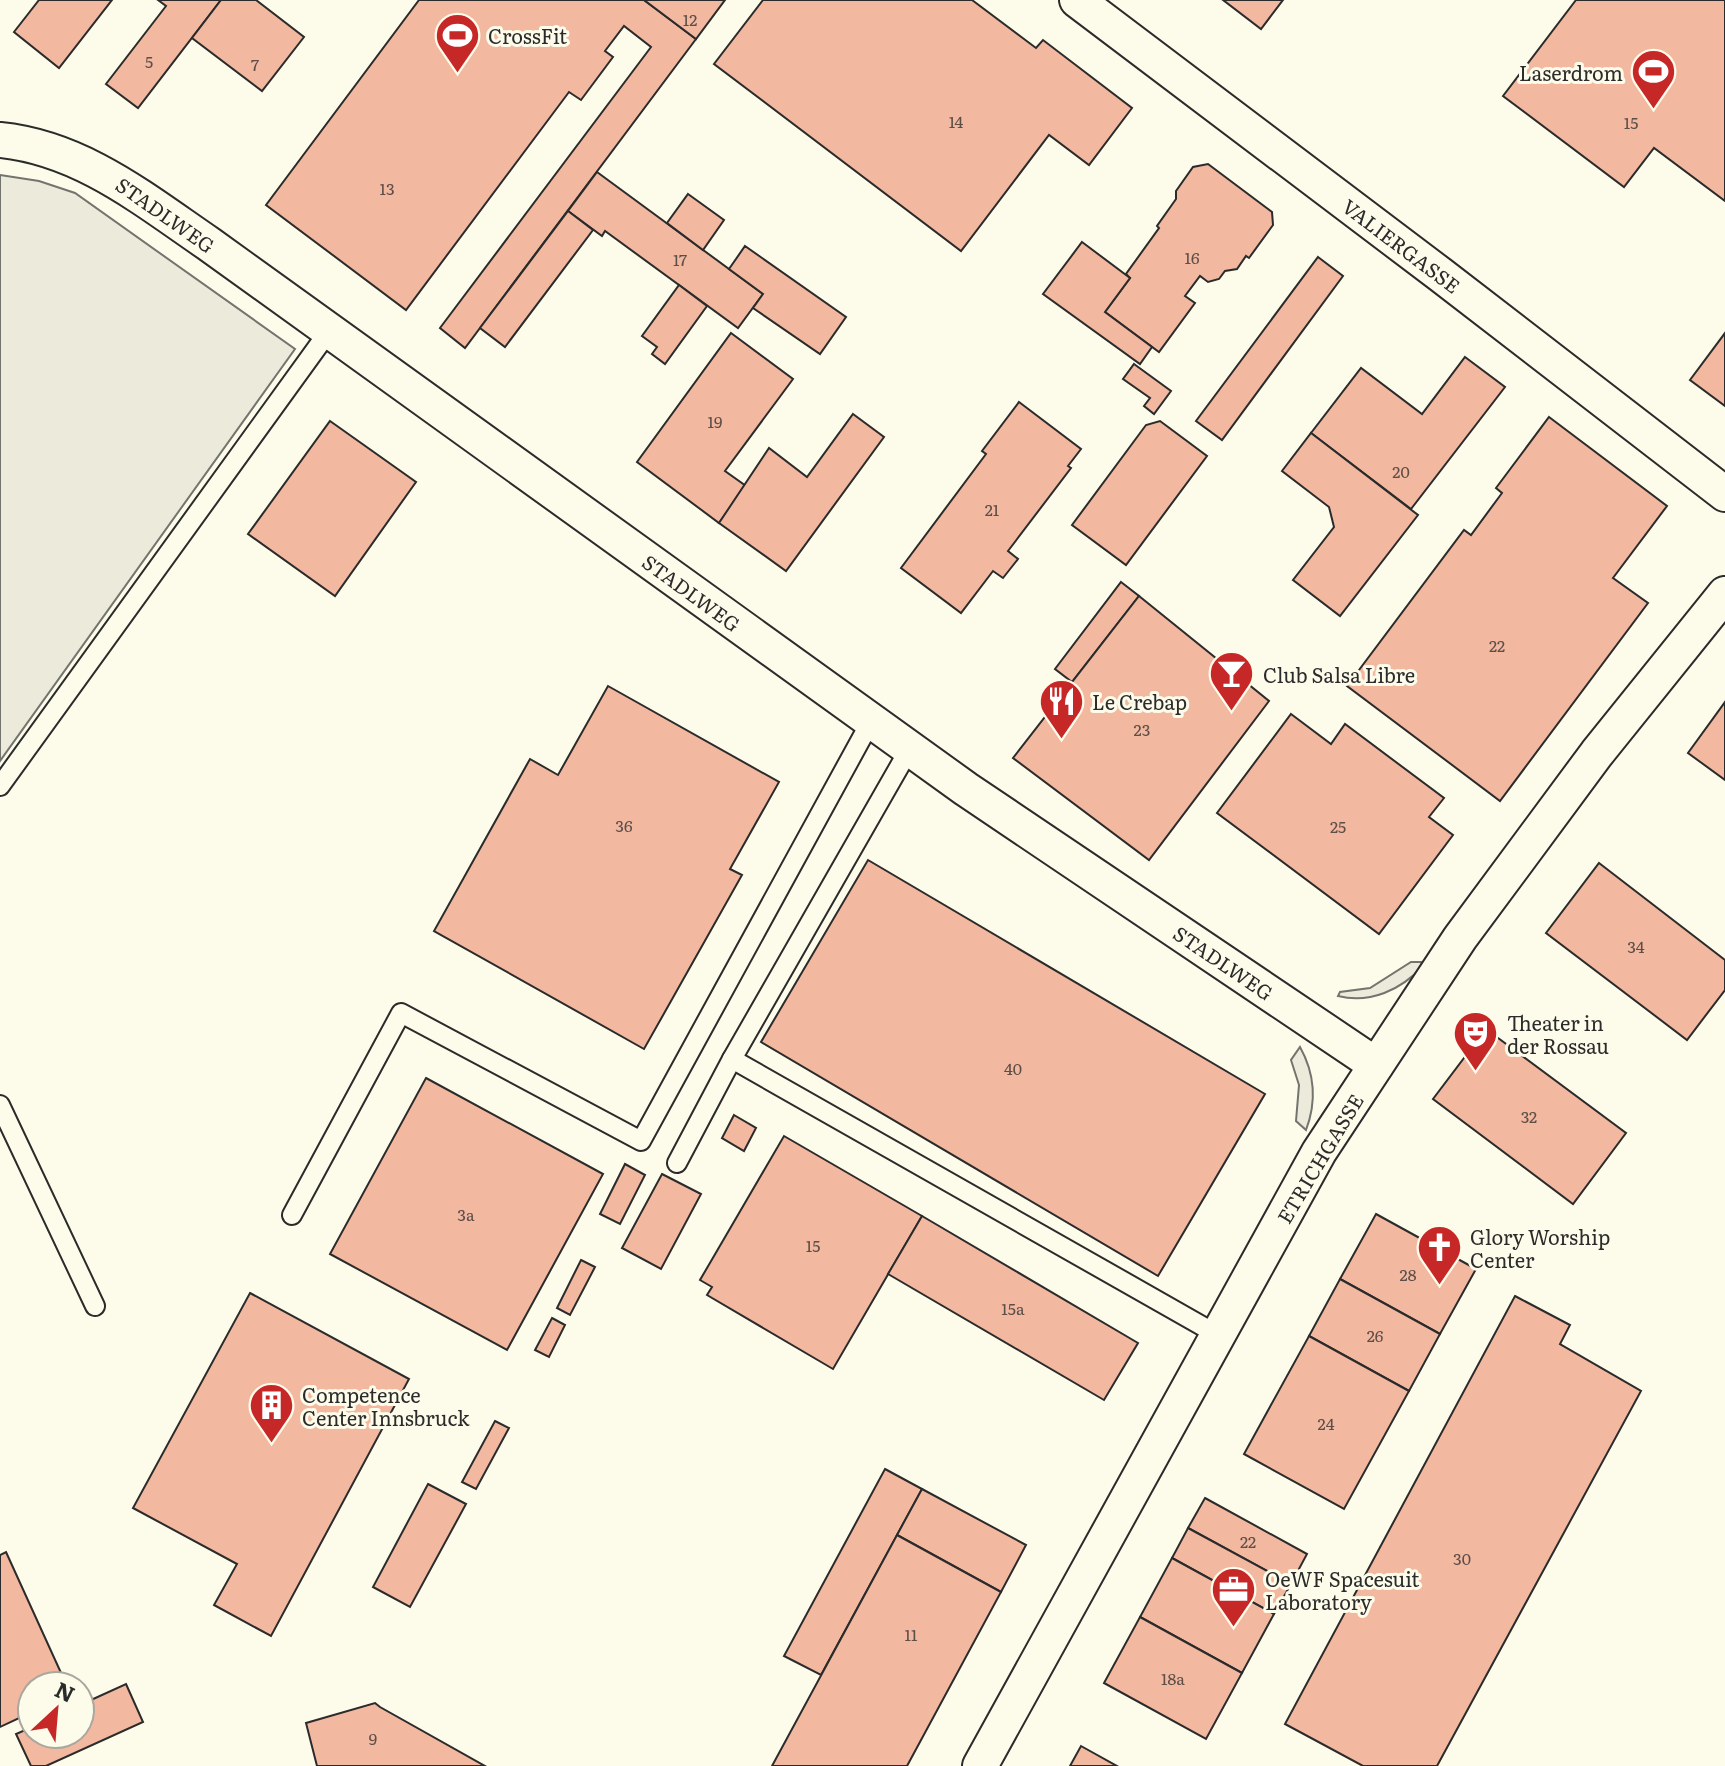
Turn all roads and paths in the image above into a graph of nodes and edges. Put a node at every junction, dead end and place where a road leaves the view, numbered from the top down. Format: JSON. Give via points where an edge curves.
{"nodes":[{"id":1,"x":1077,"y":0,"type":"edge"},
{"id":2,"x":0,"y":140,"type":"edge"},
{"id":3,"x":329,"y":331,"type":"junction"},
{"id":4,"x":1725,"y":494,"type":"edge"},
{"id":5,"x":1725,"y":594,"type":"edge"},
{"id":6,"x":871,"y":721,"type":"junction"},
{"id":7,"x":910,"y":748,"type":"junction"},
{"id":8,"x":0,"y":786,"type":"edge"},
{"id":9,"x":732,"y":1059,"type":"junction"},
{"id":10,"x":1376,"y":1065,"type":"junction"},
{"id":11,"x":0,"y":1105,"type":"edge"},
{"id":12,"x":677,"y":1163,"type":"dead end"},
{"id":13,"x":292,"y":1215,"type":"dead end"},
{"id":14,"x":95,"y":1306,"type":"dead end"},
{"id":15,"x":1218,"y":1335,"type":"junction"},
{"id":16,"x":980,"y":1766,"type":"edge"}],
"edges":[{"from":1,"to":4,"type":"street","name":"VALIERGASSE"},
{"from":2,"to":3,"type":"street","name":"STADLWEG","via":[[65,154],[110,176]]},
{"from":3,"to":6,"type":"street","name":"STADLWEG"},
{"from":3,"to":8,"type":"lane"},
{"from":5,"to":10,"type":"street","name":"ETRICHGASSE","via":[[1588,765],[1460,938]]},
{"from":6,"to":7,"type":"street","name":"STADLWEG"},
{"from":6,"to":13,"type":"lane","via":[[641,1141],[401,1013]]},
{"from":7,"to":9,"type":"lane"},
{"from":7,"to":10,"type":"street","name":"STADLWEG"},
{"from":9,"to":12,"type":"lane"},
{"from":9,"to":15,"type":"lane"},
{"from":10,"to":15,"type":"street","name":"ETRICHGASSE","via":[[1319,1152]]},
{"from":11,"to":14,"type":"lane"},
{"from":15,"to":16,"type":"street","name":"ETRICHGASSE"}]}
